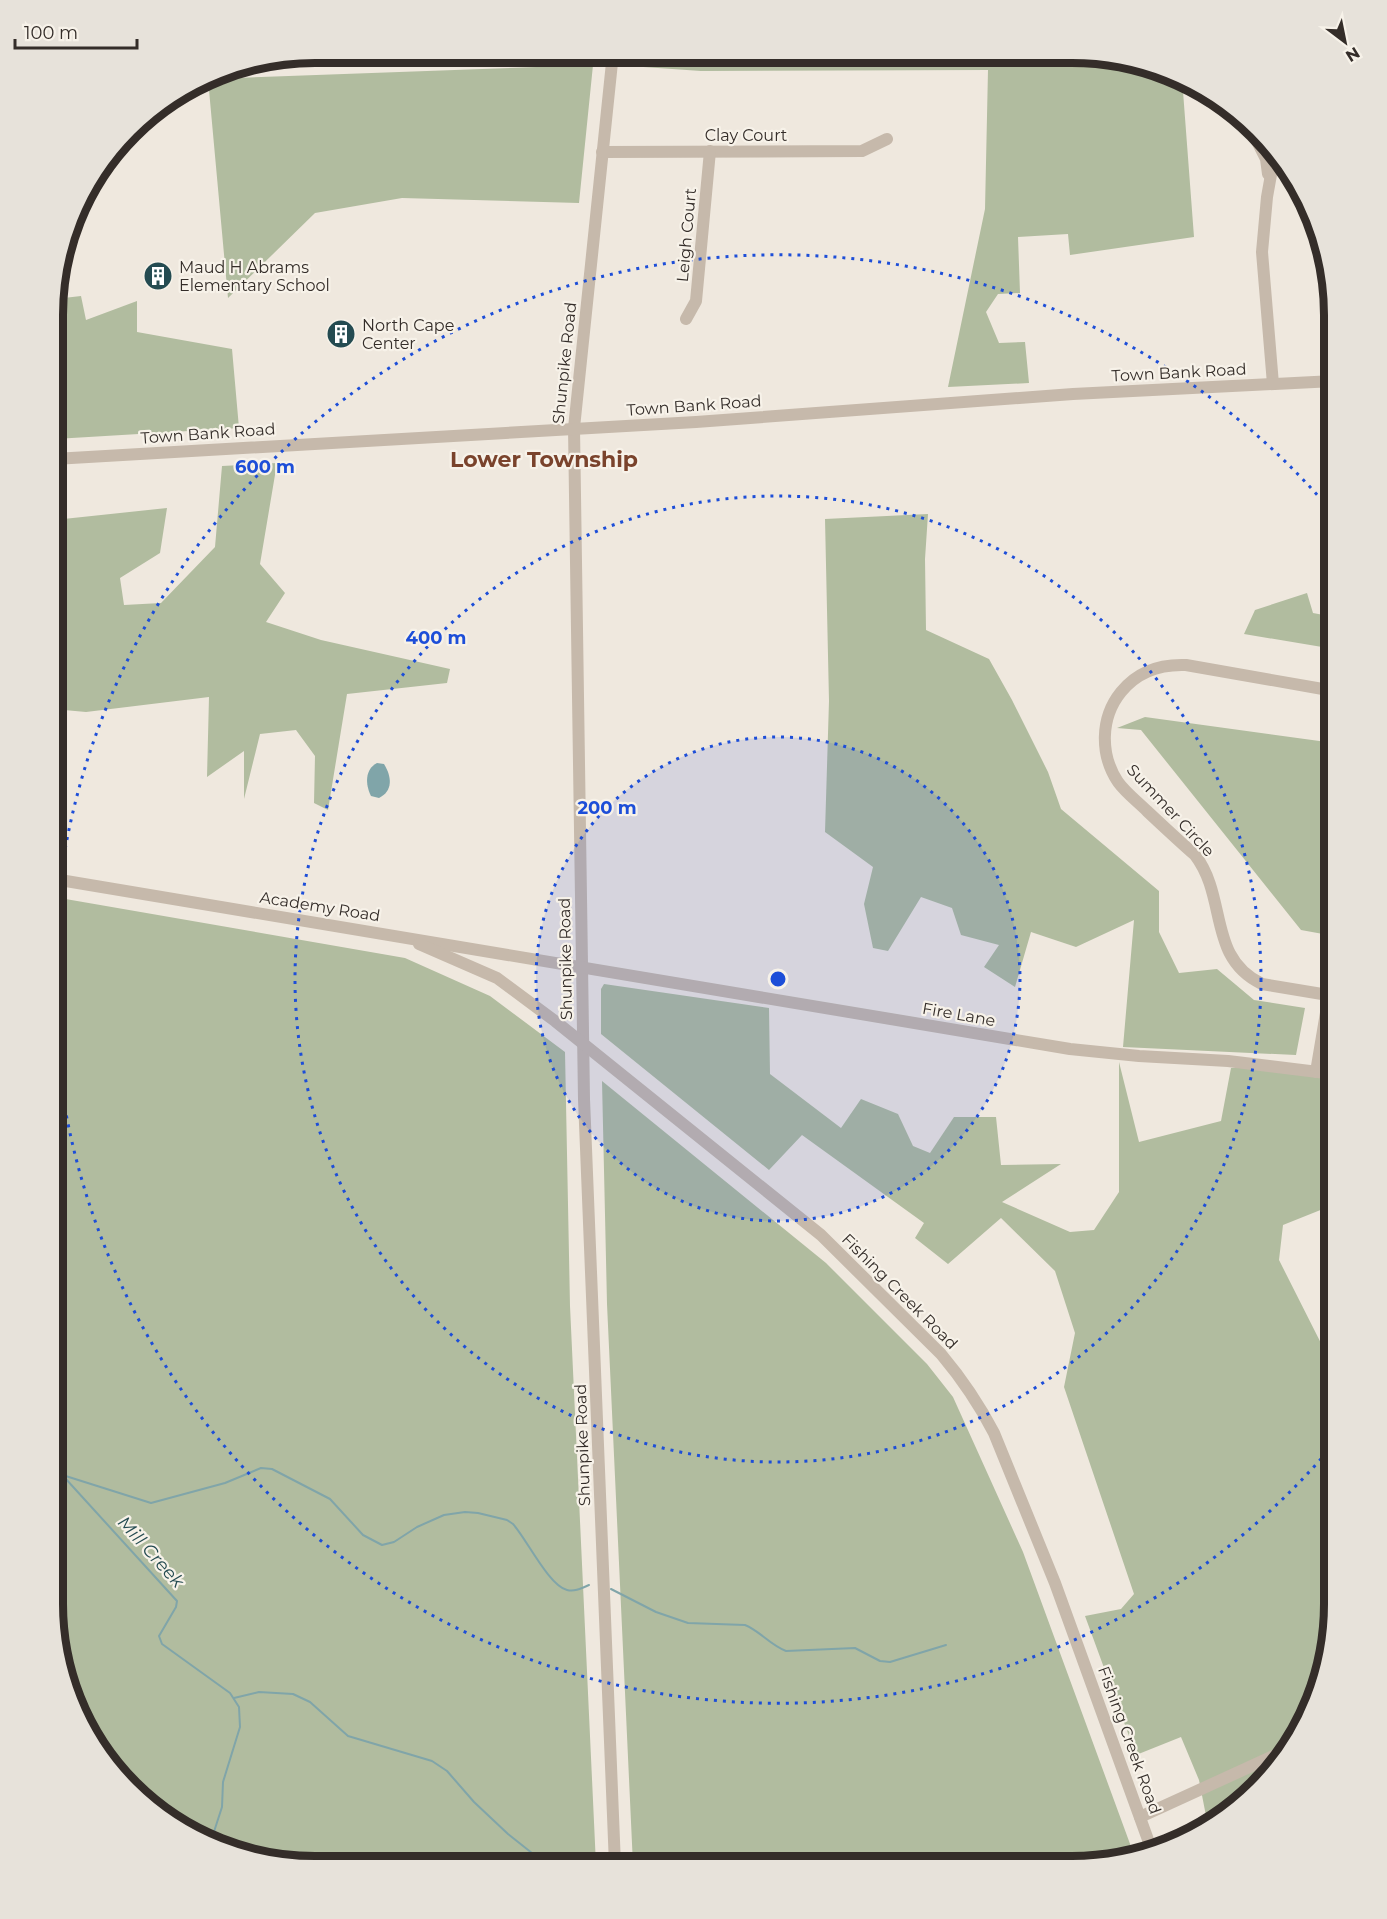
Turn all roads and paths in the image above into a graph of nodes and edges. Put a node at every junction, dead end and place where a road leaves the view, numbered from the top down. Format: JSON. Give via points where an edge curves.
{"nodes":[{"id":1,"x":612,"y":63,"type":"edge"},
{"id":2,"x":887,"y":140,"type":"dead end"},
{"id":3,"x":1261,"y":149,"type":"edge"},
{"id":4,"x":710,"y":151,"type":"junction"},
{"id":5,"x":602,"y":152,"type":"junction"},
{"id":6,"x":1273,"y":163,"type":"edge"},
{"id":7,"x":1269,"y":184,"type":"junction"},
{"id":8,"x":686,"y":319,"type":"dead end"},
{"id":9,"x":1324,"y":381,"type":"edge"},
{"id":10,"x":1273,"y":384,"type":"junction"},
{"id":11,"x":574,"y":428,"type":"junction"},
{"id":12,"x":63,"y":458,"type":"edge"},
{"id":13,"x":1324,"y":689,"type":"edge"},
{"id":14,"x":63,"y":880,"type":"edge"},
{"id":15,"x":402,"y":936,"type":"junction"},
{"id":16,"x":582,"y":967,"type":"junction"},
{"id":17,"x":1324,"y":994,"type":"edge"},
{"id":18,"x":1324,"y":1034,"type":"edge"},
{"id":19,"x":583,"y":1044,"type":"junction"},
{"id":20,"x":1316,"y":1072,"type":"junction"},
{"id":21,"x":1324,"y":1073,"type":"edge"},
{"id":22,"x":1272,"y":1757,"type":"edge"},
{"id":23,"x":1140,"y":1817,"type":"junction"},
{"id":24,"x":1150,"y":1844,"type":"edge"},
{"id":25,"x":615,"y":1856,"type":"edge"}],
"edges":[{"from":1,"to":5,"type":"street","name":"Shunpike Road"},
{"from":2,"to":4,"type":"street","name":"Clay Court","via":[[862,151]]},
{"from":3,"to":7,"type":"street"},
{"from":4,"to":5,"type":"street","name":"Clay Court"},
{"from":4,"to":8,"type":"street","name":"Leigh Court","via":[[696,300]]},
{"from":5,"to":11,"type":"street","name":"Shunpike Road"},
{"from":6,"to":7,"type":"street"},
{"from":7,"to":10,"type":"street","via":[[1262,252]]},
{"from":9,"to":10,"type":"street","name":"Town Bank Road"},
{"from":10,"to":11,"type":"street","name":"Town Bank Road"},
{"from":11,"to":12,"type":"street","name":"Town Bank Road"},
{"from":11,"to":16,"type":"street","name":"Shunpike Road"},
{"from":13,"to":17,"type":"street","name":"Summer Circle","via":[[1185,664],[1161,666],[1137,677],[1119,694],[1108,715],[1104,740],[1108,762],[1120,784],[1202,865],[1213,888],[1226,945],[1236,965],[1262,984]]},
{"from":14,"to":15,"type":"street","name":"Academy Road"},
{"from":15,"to":16,"type":"street","name":"Academy Road"},
{"from":15,"to":19,"type":"street","name":"Fishing Creek Road","via":[[497,978]]},
{"from":16,"to":19,"type":"street","name":"Shunpike Road"},
{"from":16,"to":20,"type":"street","name":"Fire Lane","via":[[1070,1049]]},
{"from":18,"to":20,"type":"street","name":"Summer Circle"},
{"from":19,"to":23,"type":"street","name":"Fishing Creek Road","via":[[821,1235],[940,1354],[970,1392],[994,1433],[1055,1583]]},
{"from":19,"to":25,"type":"street","name":"Shunpike Road"},
{"from":20,"to":21,"type":"street","name":"Fire Lane"},
{"from":22,"to":23,"type":"street"},
{"from":23,"to":24,"type":"street","name":"Fishing Creek Road"}]}
